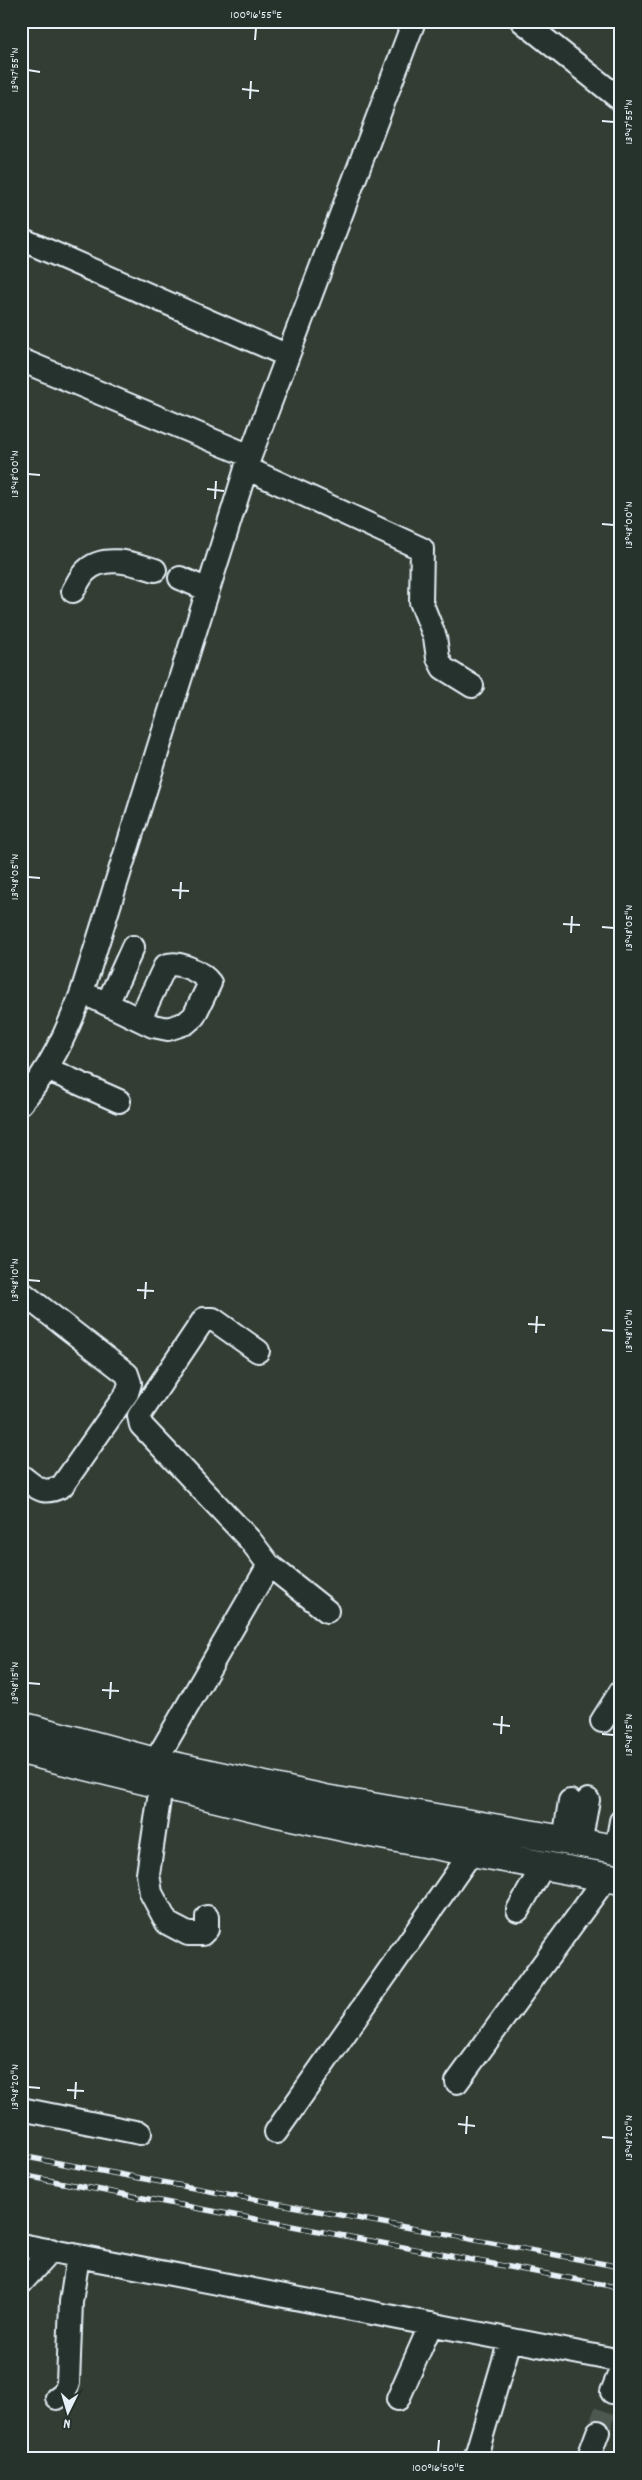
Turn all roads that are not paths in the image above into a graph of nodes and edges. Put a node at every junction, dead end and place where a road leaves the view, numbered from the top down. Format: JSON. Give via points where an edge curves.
{"nodes":[{"id":1,"x":414,"y":21,"type":"edge"},
{"id":2,"x":522,"y":21,"type":"edge"},
{"id":3,"x":621,"y":100,"type":"edge"},
{"id":4,"x":21,"y":239,"type":"edge"},
{"id":5,"x":286,"y":355,"type":"junction"},
{"id":6,"x":21,"y":360,"type":"edge"},
{"id":7,"x":248,"y":462,"type":"junction"},
{"id":8,"x":155,"y":570,"type":"dead end"},
{"id":9,"x":180,"y":578,"type":"dead end"},
{"id":10,"x":208,"y":590,"type":"junction"},
{"id":11,"x":73,"y":591,"type":"dead end"},
{"id":12,"x":472,"y":686,"type":"dead end"},
{"id":13,"x":133,"y":947,"type":"dead end"},
{"id":14,"x":82,"y":992,"type":"junction"},
{"id":15,"x":108,"y":1002,"type":"junction"},
{"id":16,"x":140,"y":1019,"type":"dead end"},
{"id":17,"x":47,"y":1069,"type":"junction"},
{"id":18,"x":118,"y":1101,"type":"dead end"},
{"id":19,"x":21,"y":1103,"type":"edge"},
{"id":20,"x":21,"y":1292,"type":"edge"},
{"id":21,"x":258,"y":1351,"type":"dead end"},
{"id":22,"x":21,"y":1476,"type":"edge"},
{"id":23,"x":269,"y":1565,"type":"junction"},
{"id":24,"x":327,"y":1611,"type":"dead end"},
{"id":25,"x":621,"y":1691,"type":"edge"},
{"id":26,"x":602,"y":1721,"type":"dead end"},
{"id":27,"x":23,"y":1748,"type":"edge"},
{"id":28,"x":158,"y":1774,"type":"junction"},
{"id":29,"x":579,"y":1800,"type":"dead end"},
{"id":30,"x":621,"y":1821,"type":"edge"},
{"id":31,"x":572,"y":1842,"type":"junction"},
{"id":32,"x":618,"y":1850,"type":"edge"},
{"id":33,"x":471,"y":1852,"type":"junction"},
{"id":34,"x":543,"y":1866,"type":"junction"},
{"id":35,"x":614,"y":1879,"type":"edge"},
{"id":36,"x":518,"y":1910,"type":"dead end"},
{"id":37,"x":207,"y":1918,"type":"dead end"},
{"id":38,"x":457,"y":2082,"type":"dead end"},
{"id":39,"x":21,"y":2109,"type":"edge"},
{"id":40,"x":276,"y":2132,"type":"dead end"},
{"id":41,"x":140,"y":2133,"type":"dead end"},
{"id":42,"x":21,"y":2245,"type":"edge"},
{"id":43,"x":51,"y":2250,"type":"junction"},
{"id":44,"x":78,"y":2256,"type":"junction"},
{"id":45,"x":21,"y":2283,"type":"edge"},
{"id":46,"x":431,"y":2324,"type":"junction"},
{"id":47,"x":510,"y":2340,"type":"junction"},
{"id":48,"x":621,"y":2361,"type":"edge"},
{"id":49,"x":621,"y":2370,"type":"edge"},
{"id":50,"x":612,"y":2392,"type":"tunnel mouth"},
{"id":51,"x":57,"y":2398,"type":"dead end"},
{"id":52,"x":398,"y":2399,"type":"dead end"},
{"id":53,"x":598,"y":2432,"type":"tunnel mouth"},
{"id":54,"x":475,"y":2459,"type":"edge"},
{"id":55,"x":588,"y":2459,"type":"edge"}],
"edges":[{"from":1,"to":5,"type":"street"},
{"from":2,"to":3,"type":"street"},
{"from":4,"to":5,"type":"street"},
{"from":5,"to":7,"type":"street"},
{"from":6,"to":7,"type":"street"},
{"from":7,"to":10,"type":"street"},
{"from":7,"to":12,"type":"street","via":[[422,550],[421,602],[435,637],[438,658],[443,668]]},
{"from":8,"to":11,"type":"street","via":[[128,562],[101,563],[86,570]]},
{"from":9,"to":10,"type":"street"},
{"from":10,"to":14,"type":"street"},
{"from":13,"to":15,"type":"street"},
{"from":14,"to":15,"type":"street"},
{"from":14,"to":17,"type":"street"},
{"from":15,"to":16,"type":"street"},
{"from":17,"to":18,"type":"street"},
{"from":17,"to":19,"type":"street"},
{"from":20,"to":22,"type":"street","via":[[127,1374],[130,1383],[127,1393],[62,1486],[51,1492],[39,1489]]},
{"from":21,"to":23,"type":"street","via":[[214,1319],[204,1320],[139,1416],[142,1425],[250,1540]]},
{"from":23,"to":24,"type":"street"},
{"from":23,"to":28,"type":"street"},
{"from":25,"to":26,"type":"street"},
{"from":27,"to":28,"type":"main road"},
{"from":28,"to":31,"type":"main road","via":[[325,1798]]},
{"from":28,"to":33,"type":"main road","via":[[342,1827]]},
{"from":28,"to":37,"type":"street","via":[[148,1874],[150,1893],[167,1923],[188,1934],[202,1934],[207,1929]]},
{"from":29,"to":31,"type":"street"},
{"from":30,"to":32,"type":"street"},
{"from":31,"to":32,"type":"main road"},
{"from":33,"to":34,"type":"main road"},
{"from":33,"to":40,"type":"street"},
{"from":34,"to":35,"type":"main road"},
{"from":34,"to":36,"type":"street"},
{"from":35,"to":38,"type":"street"},
{"from":39,"to":41,"type":"street"},
{"from":42,"to":43,"type":"street"},
{"from":43,"to":44,"type":"street"},
{"from":43,"to":45,"type":"street"},
{"from":44,"to":46,"type":"street"},
{"from":44,"to":51,"type":"street","via":[[71,2302],[68,2383],[65,2392]]},
{"from":46,"to":47,"type":"street"},
{"from":46,"to":52,"type":"street"},
{"from":47,"to":48,"type":"street"},
{"from":47,"to":54,"type":"street"},
{"from":49,"to":50,"type":"street"},
{"from":53,"to":55,"type":"street"}]}
